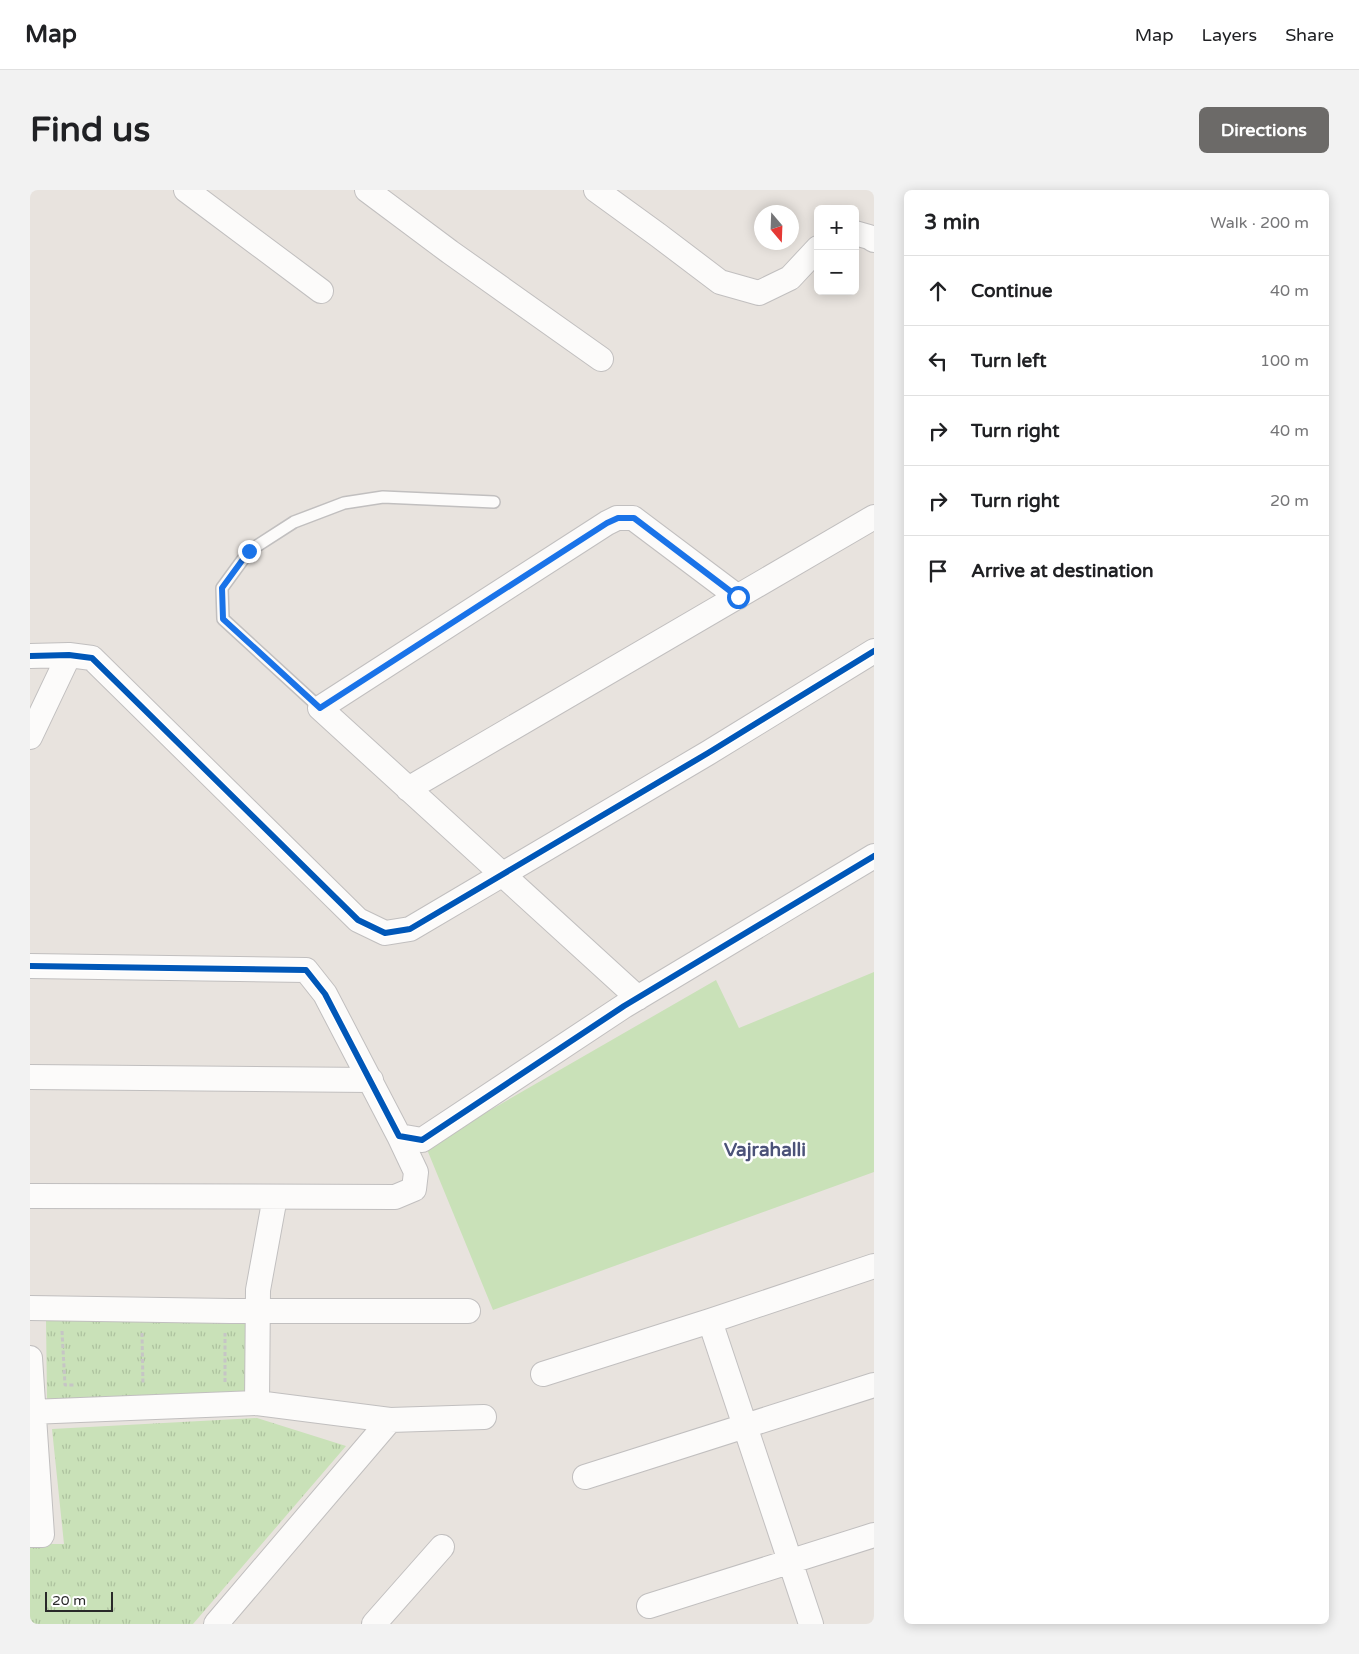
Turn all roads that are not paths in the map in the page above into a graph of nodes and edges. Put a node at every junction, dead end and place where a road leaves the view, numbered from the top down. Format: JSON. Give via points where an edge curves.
{"nodes":[{"id":1,"x":186,"y":190,"type":"edge"},
{"id":2,"x":367,"y":190,"type":"edge"},
{"id":3,"x":596,"y":190,"type":"edge"},
{"id":4,"x":859,"y":234,"type":"edge"},
{"id":5,"x":874,"y":240,"type":"edge"},
{"id":6,"x":816,"y":250,"type":"edge"},
{"id":7,"x":321,"y":292,"type":"dead end"},
{"id":8,"x":602,"y":358,"type":"dead end"},
{"id":9,"x":494,"y":502,"type":"dead end"},
{"id":10,"x":874,"y":517,"type":"edge"},
{"id":11,"x":738,"y":597,"type":"junction"},
{"id":12,"x":874,"y":652,"type":"edge"},
{"id":13,"x":69,"y":655,"type":"junction"},
{"id":14,"x":30,"y":656,"type":"edge"},
{"id":15,"x":320,"y":708,"type":"junction"},
{"id":16,"x":30,"y":737,"type":"edge"},
{"id":17,"x":408,"y":788,"type":"junction"},
{"id":18,"x":874,"y":856,"type":"edge"},
{"id":19,"x":502,"y":874,"type":"junction"},
{"id":20,"x":30,"y":966,"type":"edge"},
{"id":21,"x":638,"y":998,"type":"junction"},
{"id":22,"x":30,"y":1077,"type":"edge"},
{"id":23,"x":371,"y":1080,"type":"junction"},
{"id":24,"x":399,"y":1136,"type":"junction"},
{"id":25,"x":30,"y":1196,"type":"edge"},
{"id":26,"x":275,"y":1197,"type":"junction"},
{"id":27,"x":874,"y":1266,"type":"edge"},
{"id":28,"x":30,"y":1308,"type":"edge"},
{"id":29,"x":257,"y":1311,"type":"junction"},
{"id":30,"x":468,"y":1311,"type":"dead end"},
{"id":31,"x":710,"y":1321,"type":"junction"},
{"id":32,"x":30,"y":1358,"type":"edge"},
{"id":33,"x":543,"y":1374,"type":"dead end"},
{"id":34,"x":874,"y":1385,"type":"edge"},
{"id":35,"x":257,"y":1403,"type":"junction"},
{"id":36,"x":32,"y":1412,"type":"edge"},
{"id":37,"x":484,"y":1417,"type":"dead end"},
{"id":38,"x":390,"y":1420,"type":"junction"},
{"id":39,"x":745,"y":1426,"type":"junction"},
{"id":40,"x":585,"y":1477,"type":"dead end"},
{"id":41,"x":874,"y":1534,"type":"edge"},
{"id":42,"x":30,"y":1535,"type":"edge"},
{"id":43,"x":442,"y":1547,"type":"dead end"},
{"id":44,"x":790,"y":1560,"type":"junction"},
{"id":45,"x":649,"y":1606,"type":"dead end"},
{"id":46,"x":216,"y":1624,"type":"edge"},
{"id":47,"x":374,"y":1624,"type":"edge"},
{"id":48,"x":812,"y":1624,"type":"edge"}],
"edges":[{"from":1,"to":7,"type":"street"},
{"from":2,"to":8,"type":"street"},
{"from":3,"to":6,"type":"street","via":[[720,282],[759,293],[790,278]]},
{"from":4,"to":5,"type":"street"},
{"from":9,"to":15,"type":"lane","via":[[383,497],[344,503],[294,522],[249,551],[222,588],[223,619]]},
{"from":10,"to":11,"type":"street"},
{"from":11,"to":15,"type":"street","via":[[634,518],[618,518]]},
{"from":11,"to":17,"type":"street"},
{"from":12,"to":19,"type":"street"},
{"from":13,"to":14,"type":"street"},
{"from":13,"to":16,"type":"street"},
{"from":13,"to":19,"type":"street","via":[[92,658],[358,920],[385,933],[410,929]]},
{"from":15,"to":17,"type":"street"},
{"from":17,"to":19,"type":"street"},
{"from":18,"to":21,"type":"street"},
{"from":19,"to":21,"type":"street"},
{"from":20,"to":23,"type":"street","via":[[306,970],[325,994]]},
{"from":21,"to":24,"type":"street","via":[[422,1140]]},
{"from":22,"to":23,"type":"street"},
{"from":23,"to":24,"type":"street"},
{"from":24,"to":26,"type":"street","via":[[416,1172],[414,1189],[395,1197]]},
{"from":25,"to":26,"type":"street"},
{"from":26,"to":29,"type":"street"},
{"from":27,"to":31,"type":"street"},
{"from":28,"to":29,"type":"street"},
{"from":29,"to":30,"type":"street"},
{"from":29,"to":35,"type":"street"},
{"from":31,"to":33,"type":"street"},
{"from":31,"to":39,"type":"street"},
{"from":32,"to":36,"type":"street"},
{"from":34,"to":39,"type":"street"},
{"from":35,"to":36,"type":"street"},
{"from":35,"to":38,"type":"street"},
{"from":36,"to":42,"type":"street","via":[[42,1535]]},
{"from":37,"to":38,"type":"street"},
{"from":38,"to":46,"type":"street"},
{"from":39,"to":40,"type":"street"},
{"from":39,"to":44,"type":"street"},
{"from":41,"to":44,"type":"street"},
{"from":43,"to":47,"type":"street"},
{"from":44,"to":45,"type":"street"},
{"from":44,"to":48,"type":"street"}]}
